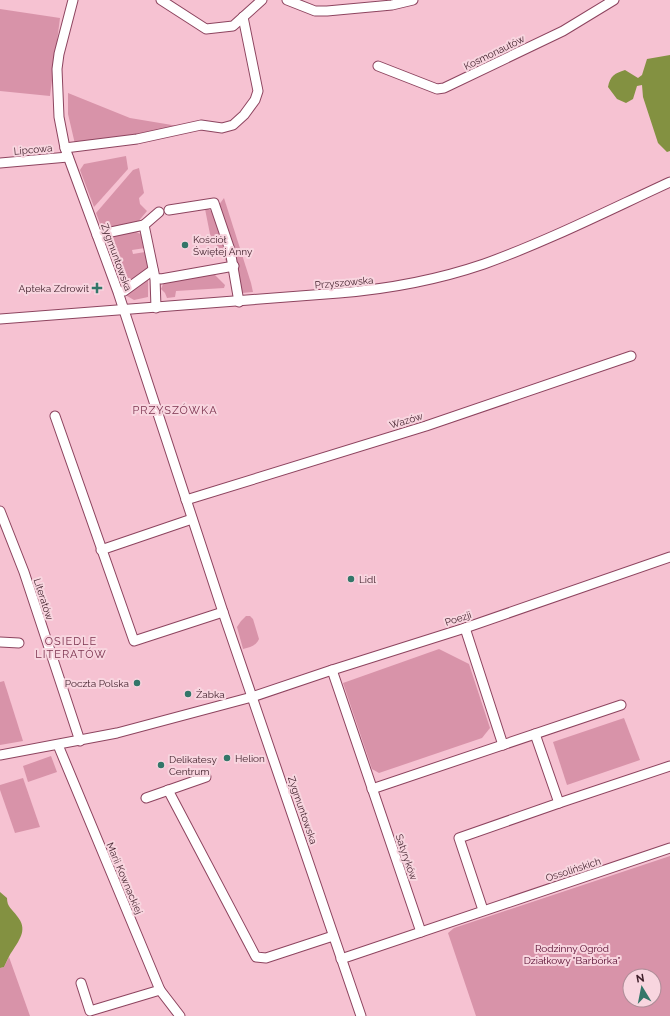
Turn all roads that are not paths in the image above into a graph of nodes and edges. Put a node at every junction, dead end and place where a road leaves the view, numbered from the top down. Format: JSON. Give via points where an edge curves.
{"nodes":[{"id":1,"x":73,"y":0,"type":"edge"},
{"id":2,"x":160,"y":0,"type":"edge"},
{"id":3,"x":262,"y":0,"type":"edge"},
{"id":4,"x":287,"y":0,"type":"edge"},
{"id":5,"x":413,"y":0,"type":"edge"},
{"id":6,"x":614,"y":0,"type":"edge"},
{"id":7,"x":243,"y":17,"type":"junction"},
{"id":8,"x":378,"y":66,"type":"dead end"},
{"id":9,"x":66,"y":153,"type":"junction"},
{"id":10,"x":0,"y":163,"type":"edge"},
{"id":11,"x":670,"y":182,"type":"edge"},
{"id":12,"x":169,"y":210,"type":"dead end"},
{"id":13,"x":159,"y":212,"type":"dead end"},
{"id":14,"x":144,"y":225,"type":"junction"},
{"id":15,"x":97,"y":235,"type":"junction"},
{"id":16,"x":234,"y":266,"type":"junction"},
{"id":17,"x":154,"y":274,"type":"junction"},
{"id":18,"x":124,"y":291,"type":"dead end"},
{"id":19,"x":239,"y":302,"type":"junction"},
{"id":20,"x":156,"y":308,"type":"junction"},
{"id":21,"x":124,"y":310,"type":"junction"},
{"id":22,"x":0,"y":319,"type":"edge"},
{"id":23,"x":631,"y":356,"type":"dead end"},
{"id":24,"x":55,"y":416,"type":"dead end"},
{"id":25,"x":186,"y":500,"type":"junction"},
{"id":26,"x":0,"y":511,"type":"edge"},
{"id":27,"x":192,"y":519,"type":"junction"},
{"id":28,"x":101,"y":550,"type":"junction"},
{"id":29,"x":670,"y":557,"type":"edge"},
{"id":30,"x":223,"y":612,"type":"junction"},
{"id":31,"x":465,"y":628,"type":"junction"},
{"id":32,"x":0,"y":642,"type":"edge"},
{"id":33,"x":19,"y":644,"type":"dead end"},
{"id":34,"x":332,"y":670,"type":"junction"},
{"id":35,"x":252,"y":697,"type":"junction"},
{"id":36,"x":621,"y":705,"type":"dead end"},
{"id":37,"x":535,"y":734,"type":"junction"},
{"id":38,"x":80,"y":740,"type":"junction"},
{"id":39,"x":503,"y":744,"type":"junction"},
{"id":40,"x":58,"y":745,"type":"junction"},
{"id":41,"x":0,"y":755,"type":"edge"},
{"id":42,"x":670,"y":766,"type":"edge"},
{"id":43,"x":206,"y":776,"type":"dead end"},
{"id":44,"x":372,"y":789,"type":"junction"},
{"id":45,"x":168,"y":790,"type":"junction"},
{"id":46,"x":146,"y":798,"type":"dead end"},
{"id":47,"x":559,"y":803,"type":"junction"},
{"id":48,"x":670,"y":848,"type":"edge"},
{"id":49,"x":483,"y":910,"type":"junction"},
{"id":50,"x":421,"y":932,"type":"junction"},
{"id":51,"x":333,"y":936,"type":"junction"},
{"id":52,"x":341,"y":959,"type":"junction"},
{"id":53,"x":81,"y":983,"type":"dead end"},
{"id":54,"x":160,"y":990,"type":"junction"},
{"id":55,"x":180,"y":1016,"type":"edge"},
{"id":56,"x":361,"y":1016,"type":"edge"}],
"edges":[{"from":1,"to":9,"type":"street","name":"Zygmuntowska","via":[[57,69],[59,117]]},
{"from":2,"to":7,"type":"street","via":[[206,29],[232,26]]},
{"from":3,"to":7,"type":"street"},
{"from":4,"to":5,"type":"street","via":[[315,11],[392,5]]},
{"from":6,"to":8,"type":"street","name":"Kosmonautów","via":[[563,31],[444,88],[438,89]]},
{"from":7,"to":9,"type":"street","name":"Lipcowa","via":[[258,91],[244,116],[233,125],[222,128],[201,125]]},
{"from":9,"to":10,"type":"street","name":"Lipcowa"},
{"from":9,"to":15,"type":"street","name":"Zygmuntowska"},
{"from":11,"to":19,"type":"street","name":"Przyszowska","via":[[536,244],[445,275],[381,289]]},
{"from":12,"to":16,"type":"street","via":[[214,202]]},
{"from":13,"to":14,"type":"street"},
{"from":14,"to":15,"type":"street"},
{"from":14,"to":17,"type":"street"},
{"from":15,"to":21,"type":"street","name":"Zygmuntowska"},
{"from":16,"to":17,"type":"street","via":[[161,279]]},
{"from":16,"to":19,"type":"street"},
{"from":17,"to":18,"type":"street"},
{"from":17,"to":20,"type":"street"},
{"from":19,"to":20,"type":"street","name":"Przyszowska"},
{"from":20,"to":21,"type":"street","name":"Przyszowska"},
{"from":21,"to":22,"type":"street","name":"Przyszowska"},
{"from":21,"to":25,"type":"street","name":"Zygmuntowska"},
{"from":23,"to":25,"type":"street","name":"Wazów","via":[[426,426]]},
{"from":24,"to":28,"type":"street"},
{"from":25,"to":27,"type":"street","name":"Zygmuntowska"},
{"from":26,"to":38,"type":"street","name":"Literatów","via":[[24,572]]},
{"from":27,"to":28,"type":"street"},
{"from":27,"to":30,"type":"street","name":"Zygmuntowska"},
{"from":28,"to":30,"type":"street","via":[[134,641]]},
{"from":29,"to":31,"type":"street","name":"Poezji"},
{"from":30,"to":35,"type":"street","name":"Zygmuntowska"},
{"from":31,"to":34,"type":"street","name":"Poezji"},
{"from":31,"to":39,"type":"street"},
{"from":32,"to":33,"type":"street"},
{"from":34,"to":35,"type":"street","name":"Poezji"},
{"from":34,"to":44,"type":"street","name":"Satyryków"},
{"from":35,"to":38,"type":"street","via":[[117,733]]},
{"from":35,"to":51,"type":"street","name":"Zygmuntowska"},
{"from":36,"to":37,"type":"street"},
{"from":37,"to":39,"type":"street"},
{"from":37,"to":47,"type":"street"},
{"from":38,"to":40,"type":"street"},
{"from":39,"to":44,"type":"street"},
{"from":40,"to":41,"type":"street"},
{"from":40,"to":54,"type":"street","name":"Marii Kownackiej"},
{"from":42,"to":47,"type":"street"},
{"from":43,"to":45,"type":"street"},
{"from":44,"to":50,"type":"street","name":"Satyryków"},
{"from":45,"to":46,"type":"street"},
{"from":45,"to":51,"type":"street","via":[[256,957],[266,958]]},
{"from":47,"to":49,"type":"street","via":[[459,838]]},
{"from":48,"to":49,"type":"street","name":"Ossolińskich"},
{"from":49,"to":50,"type":"street","name":"Ossolińskich"},
{"from":50,"to":52,"type":"street","name":"Ossolińskich"},
{"from":51,"to":52,"type":"street","name":"Zygmuntowska"},
{"from":52,"to":56,"type":"street","name":"Zygmuntowska"},
{"from":53,"to":54,"type":"street","via":[[90,1011]]},
{"from":54,"to":55,"type":"street","name":"Marii Kownackiej"}]}
